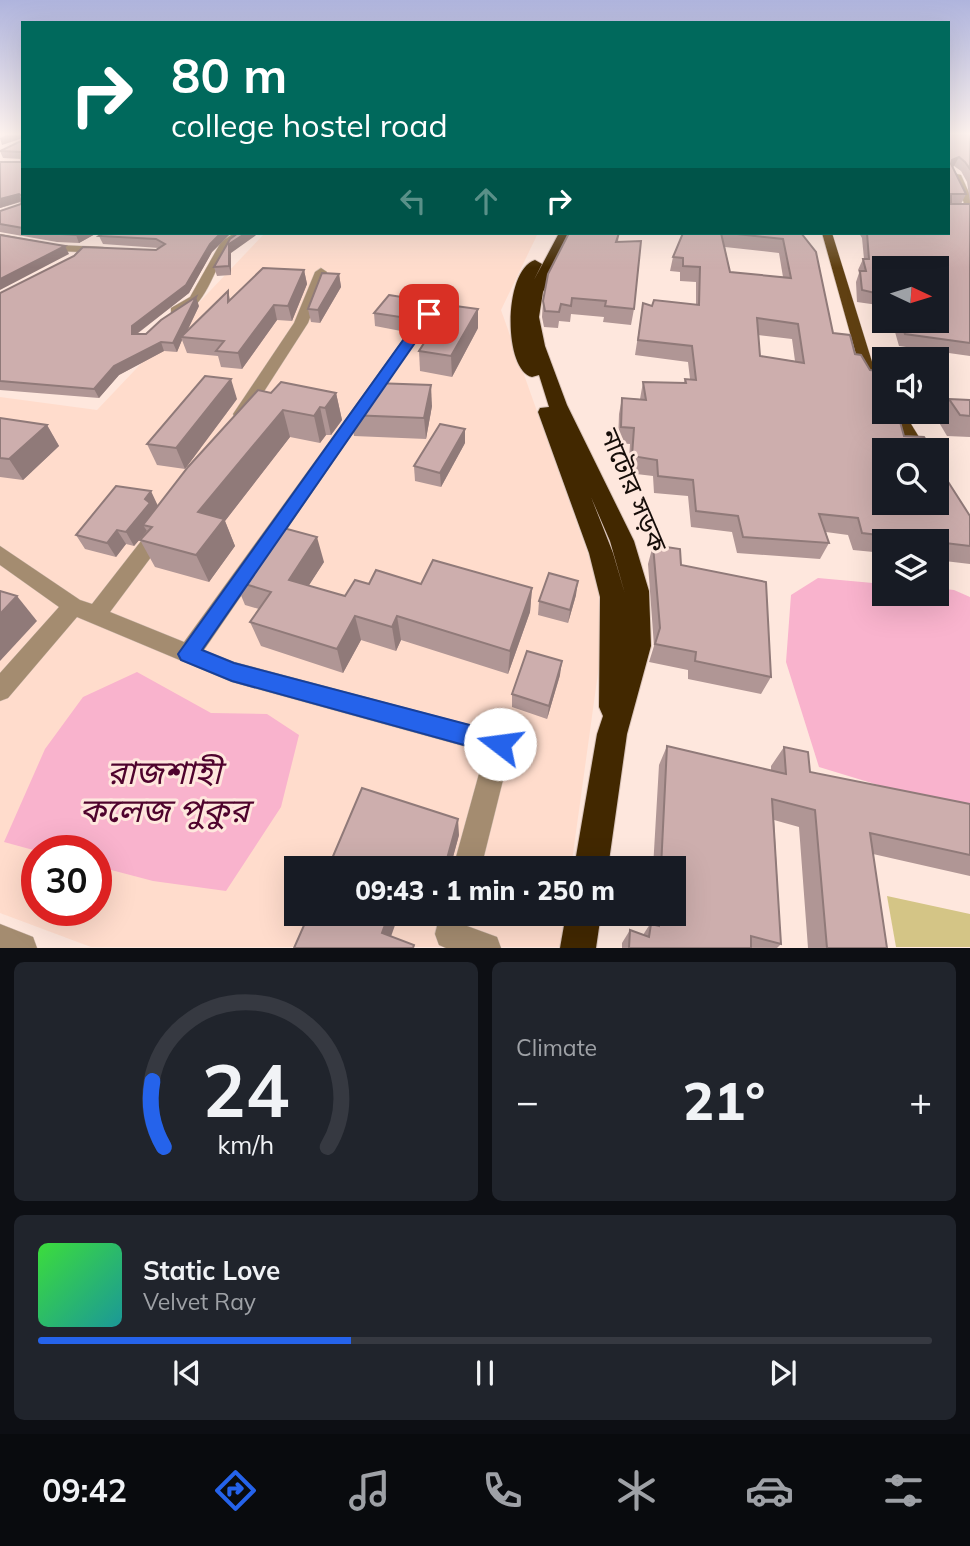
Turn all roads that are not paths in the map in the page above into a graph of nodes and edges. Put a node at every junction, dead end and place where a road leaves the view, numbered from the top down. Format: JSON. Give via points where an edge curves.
{"nodes":[{"id":1,"x":957,"y":179,"type":"edge"},
{"id":2,"x":970,"y":208,"type":"edge"},
{"id":3,"x":958,"y":209,"type":"edge"},
{"id":4,"x":239,"y":235,"type":"edge"},
{"id":5,"x":552,"y":235,"type":"edge"},
{"id":6,"x":564,"y":235,"type":"edge"},
{"id":7,"x":828,"y":235,"type":"edge"},
{"id":8,"x":0,"y":237,"type":"edge"},
{"id":9,"x":100,"y":238,"type":"edge"},
{"id":10,"x":83,"y":249,"type":"junction"},
{"id":11,"x":113,"y":250,"type":"edge"},
{"id":12,"x":73,"y":260,"type":"edge"},
{"id":13,"x":321,"y":272,"type":"edge"},
{"id":14,"x":443,"y":293,"type":"dead end"},
{"id":15,"x":168,"y":318,"type":"edge"},
{"id":16,"x":872,"y":374,"type":"edge"},
{"id":17,"x":228,"y":433,"type":"edge"},
{"id":18,"x":168,"y":521,"type":"edge"},
{"id":19,"x":0,"y":554,"type":"edge"},
{"id":20,"x":73,"y":606,"type":"junction"},
{"id":21,"x":95,"y":615,"type":"junction"},
{"id":22,"x":188,"y":654,"type":"junction"},
{"id":23,"x":0,"y":690,"type":"edge"},
{"id":24,"x":612,"y":734,"type":"junction"},
{"id":25,"x":470,"y":856,"type":"edge"},
{"id":26,"x":593,"y":856,"type":"edge"},
{"id":27,"x":582,"y":926,"type":"edge"},
{"id":28,"x":0,"y":939,"type":"edge"},
{"id":29,"x":22,"y":947,"type":"edge"},
{"id":30,"x":578,"y":947,"type":"edge"}],
"edges":[{"from":1,"to":2,"type":"street"},
{"from":2,"to":3,"type":"street"},
{"from":4,"to":15,"type":"street","via":[[225,244],[195,299]]},
{"from":5,"to":24,"type":"highway","via":[[520,289],[515,321],[613,597]]},
{"from":6,"to":24,"type":"highway","name":"নাটোর সড়ক","via":[[535,292],[531,317],[558,405],[622,541],[637,591],[638,646]]},
{"from":7,"to":16,"type":"main road"},
{"from":8,"to":10,"type":"street"},
{"from":9,"to":10,"type":"street"},
{"from":10,"to":11,"type":"street"},
{"from":10,"to":12,"type":"street"},
{"from":13,"to":17,"type":"street","via":[[301,323]]},
{"from":14,"to":22,"type":"street"},
{"from":18,"to":21,"type":"street"},
{"from":19,"to":20,"type":"street"},
{"from":20,"to":21,"type":"street"},
{"from":20,"to":23,"type":"street"},
{"from":21,"to":22,"type":"street"},
{"from":22,"to":25,"type":"street","via":[[232,672],[500,744]]},
{"from":24,"to":26,"type":"highway","name":"নাটোর সড়ক"},
{"from":27,"to":30,"type":"highway"},
{"from":28,"to":29,"type":"street"}]}
